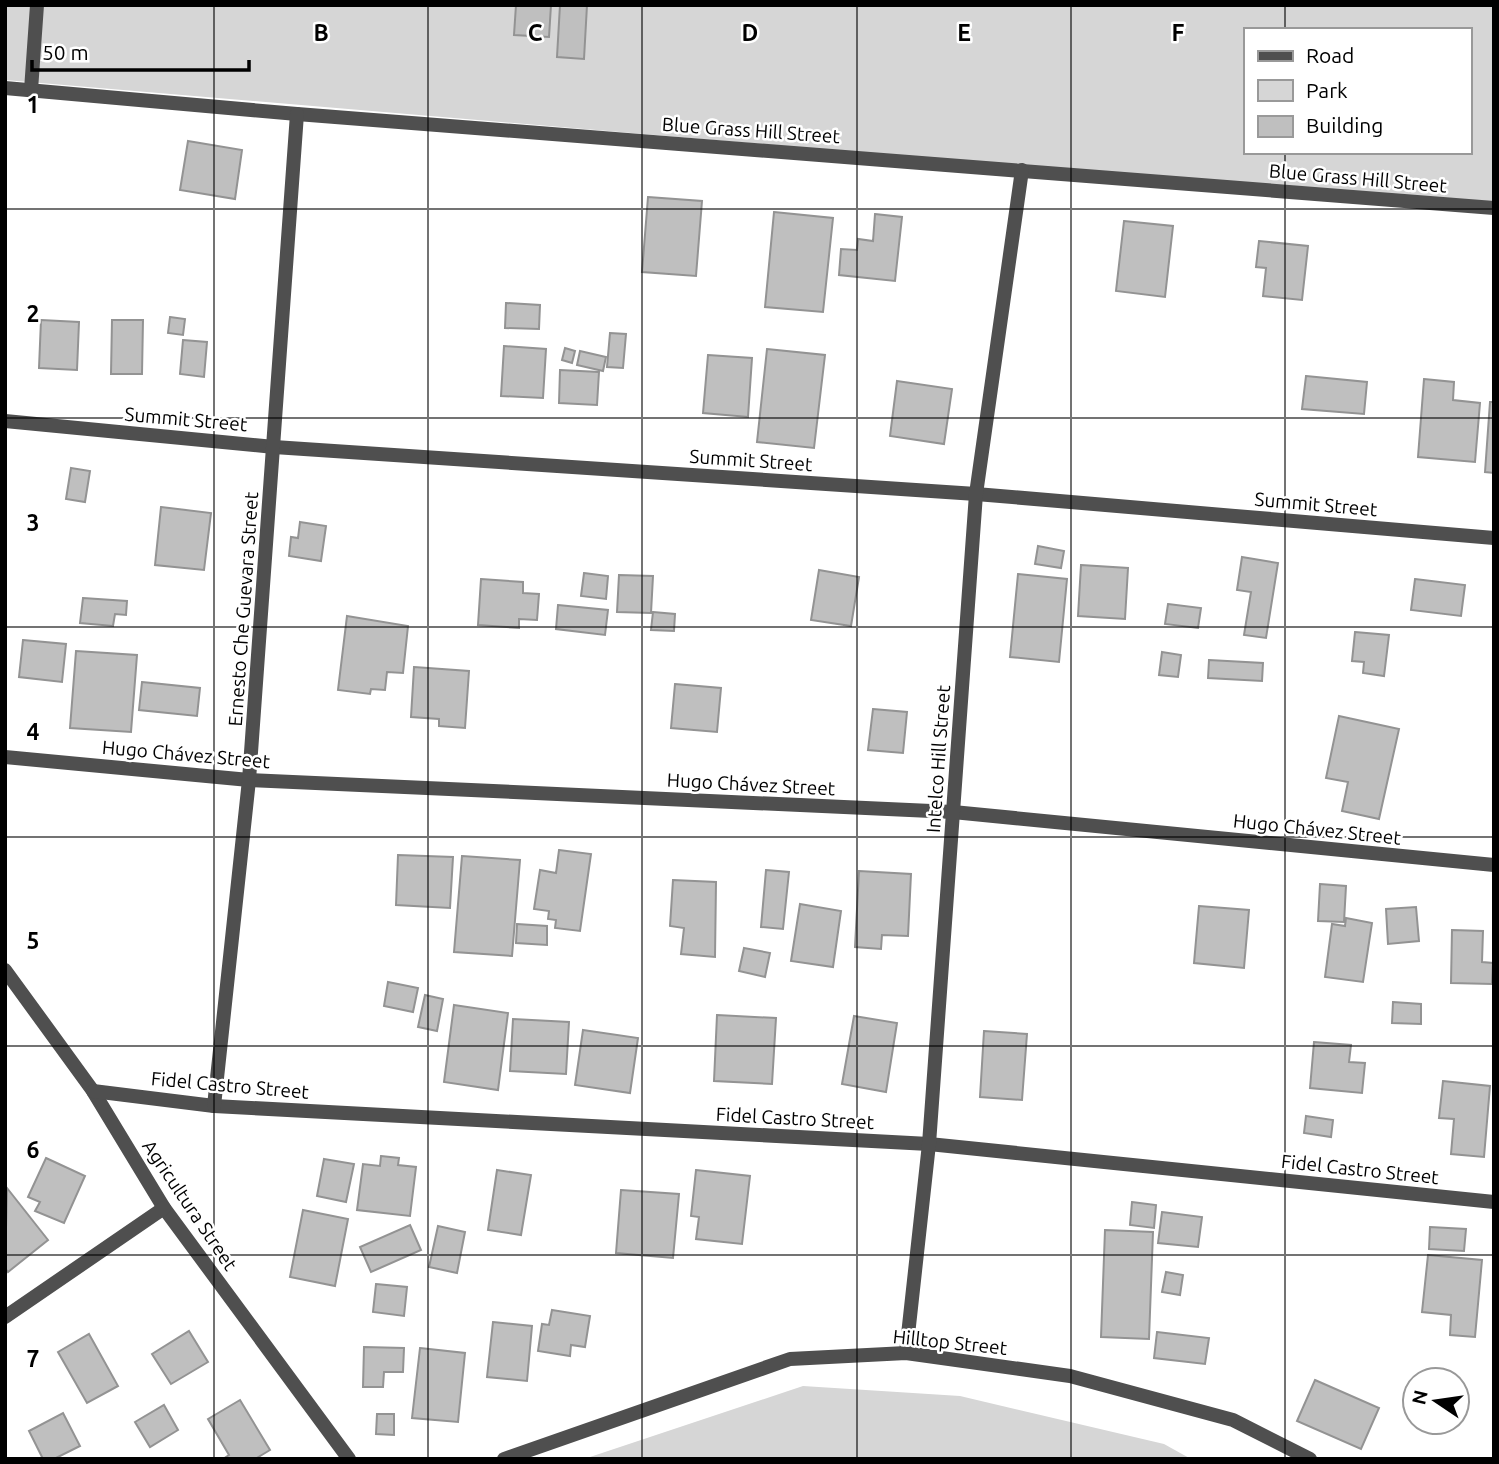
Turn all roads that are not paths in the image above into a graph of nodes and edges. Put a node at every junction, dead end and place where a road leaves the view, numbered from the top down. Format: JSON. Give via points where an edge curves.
{"nodes":[{"id":1,"x":37,"y":5,"type":"edge"},
{"id":2,"x":5,"y":88,"type":"edge"},
{"id":3,"x":31,"y":90,"type":"junction"},
{"id":4,"x":297,"y":114,"type":"junction"},
{"id":5,"x":1022,"y":170,"type":"junction"},
{"id":6,"x":1494,"y":208,"type":"edge"},
{"id":7,"x":5,"y":421,"type":"edge"},
{"id":8,"x":274,"y":447,"type":"junction"},
{"id":9,"x":976,"y":494,"type":"junction"},
{"id":10,"x":1494,"y":538,"type":"edge"},
{"id":11,"x":5,"y":757,"type":"edge"},
{"id":12,"x":249,"y":780,"type":"junction"},
{"id":13,"x":953,"y":812,"type":"junction"},
{"id":14,"x":1494,"y":865,"type":"edge"},
{"id":15,"x":5,"y":970,"type":"edge"},
{"id":16,"x":93,"y":1091,"type":"junction"},
{"id":17,"x":214,"y":1106,"type":"junction"},
{"id":18,"x":929,"y":1144,"type":"junction"},
{"id":19,"x":1494,"y":1202,"type":"edge"},
{"id":20,"x":164,"y":1208,"type":"junction"},
{"id":21,"x":5,"y":1317,"type":"edge"},
{"id":22,"x":906,"y":1353,"type":"junction"},
{"id":23,"x":349,"y":1459,"type":"edge"},
{"id":24,"x":504,"y":1459,"type":"edge"},
{"id":25,"x":1310,"y":1459,"type":"edge"}],
"edges":[{"from":1,"to":3,"type":"street"},
{"from":2,"to":3,"type":"street","name":"Blue Grass Hill Street"},
{"from":3,"to":4,"type":"street","name":"Blue Grass Hill Street"},
{"from":4,"to":5,"type":"street","name":"Blue Grass Hill Street"},
{"from":4,"to":8,"type":"street","name":"Ernesto Che Guevara Street"},
{"from":5,"to":6,"type":"street","name":"Blue Grass Hill Street"},
{"from":5,"to":9,"type":"street","name":"Intelco Hill Street"},
{"from":7,"to":8,"type":"street","name":"Summit Street"},
{"from":8,"to":9,"type":"street","name":"Summit Street"},
{"from":8,"to":12,"type":"street","name":"Ernesto Che Guevara Street"},
{"from":9,"to":10,"type":"street","name":"Summit Street"},
{"from":9,"to":13,"type":"street","name":"Intelco Hill Street"},
{"from":11,"to":12,"type":"street","name":"Hugo Chávez Street"},
{"from":12,"to":13,"type":"street","name":"Hugo Chávez Street"},
{"from":12,"to":17,"type":"street","name":"Ernesto Che Guevara Street"},
{"from":13,"to":14,"type":"street","name":"Hugo Chávez Street"},
{"from":13,"to":18,"type":"street","name":"Intelco Hill Street"},
{"from":15,"to":16,"type":"street","name":"Agricultura Street"},
{"from":16,"to":17,"type":"street","name":"Fidel Castro Street"},
{"from":16,"to":20,"type":"street","name":"Agricultura Street"},
{"from":17,"to":18,"type":"street","name":"Fidel Castro Street"},
{"from":18,"to":19,"type":"street","name":"Fidel Castro Street"},
{"from":18,"to":22,"type":"street","name":"Intelco Hill Street"},
{"from":20,"to":21,"type":"street"},
{"from":20,"to":23,"type":"street","name":"Agricultura Street"},
{"from":22,"to":24,"type":"street","name":"Hilltop Street","via":[[790,1359]]},
{"from":22,"to":25,"type":"street","name":"Hilltop Street","via":[[1082,1379],[1233,1420]]}]}
